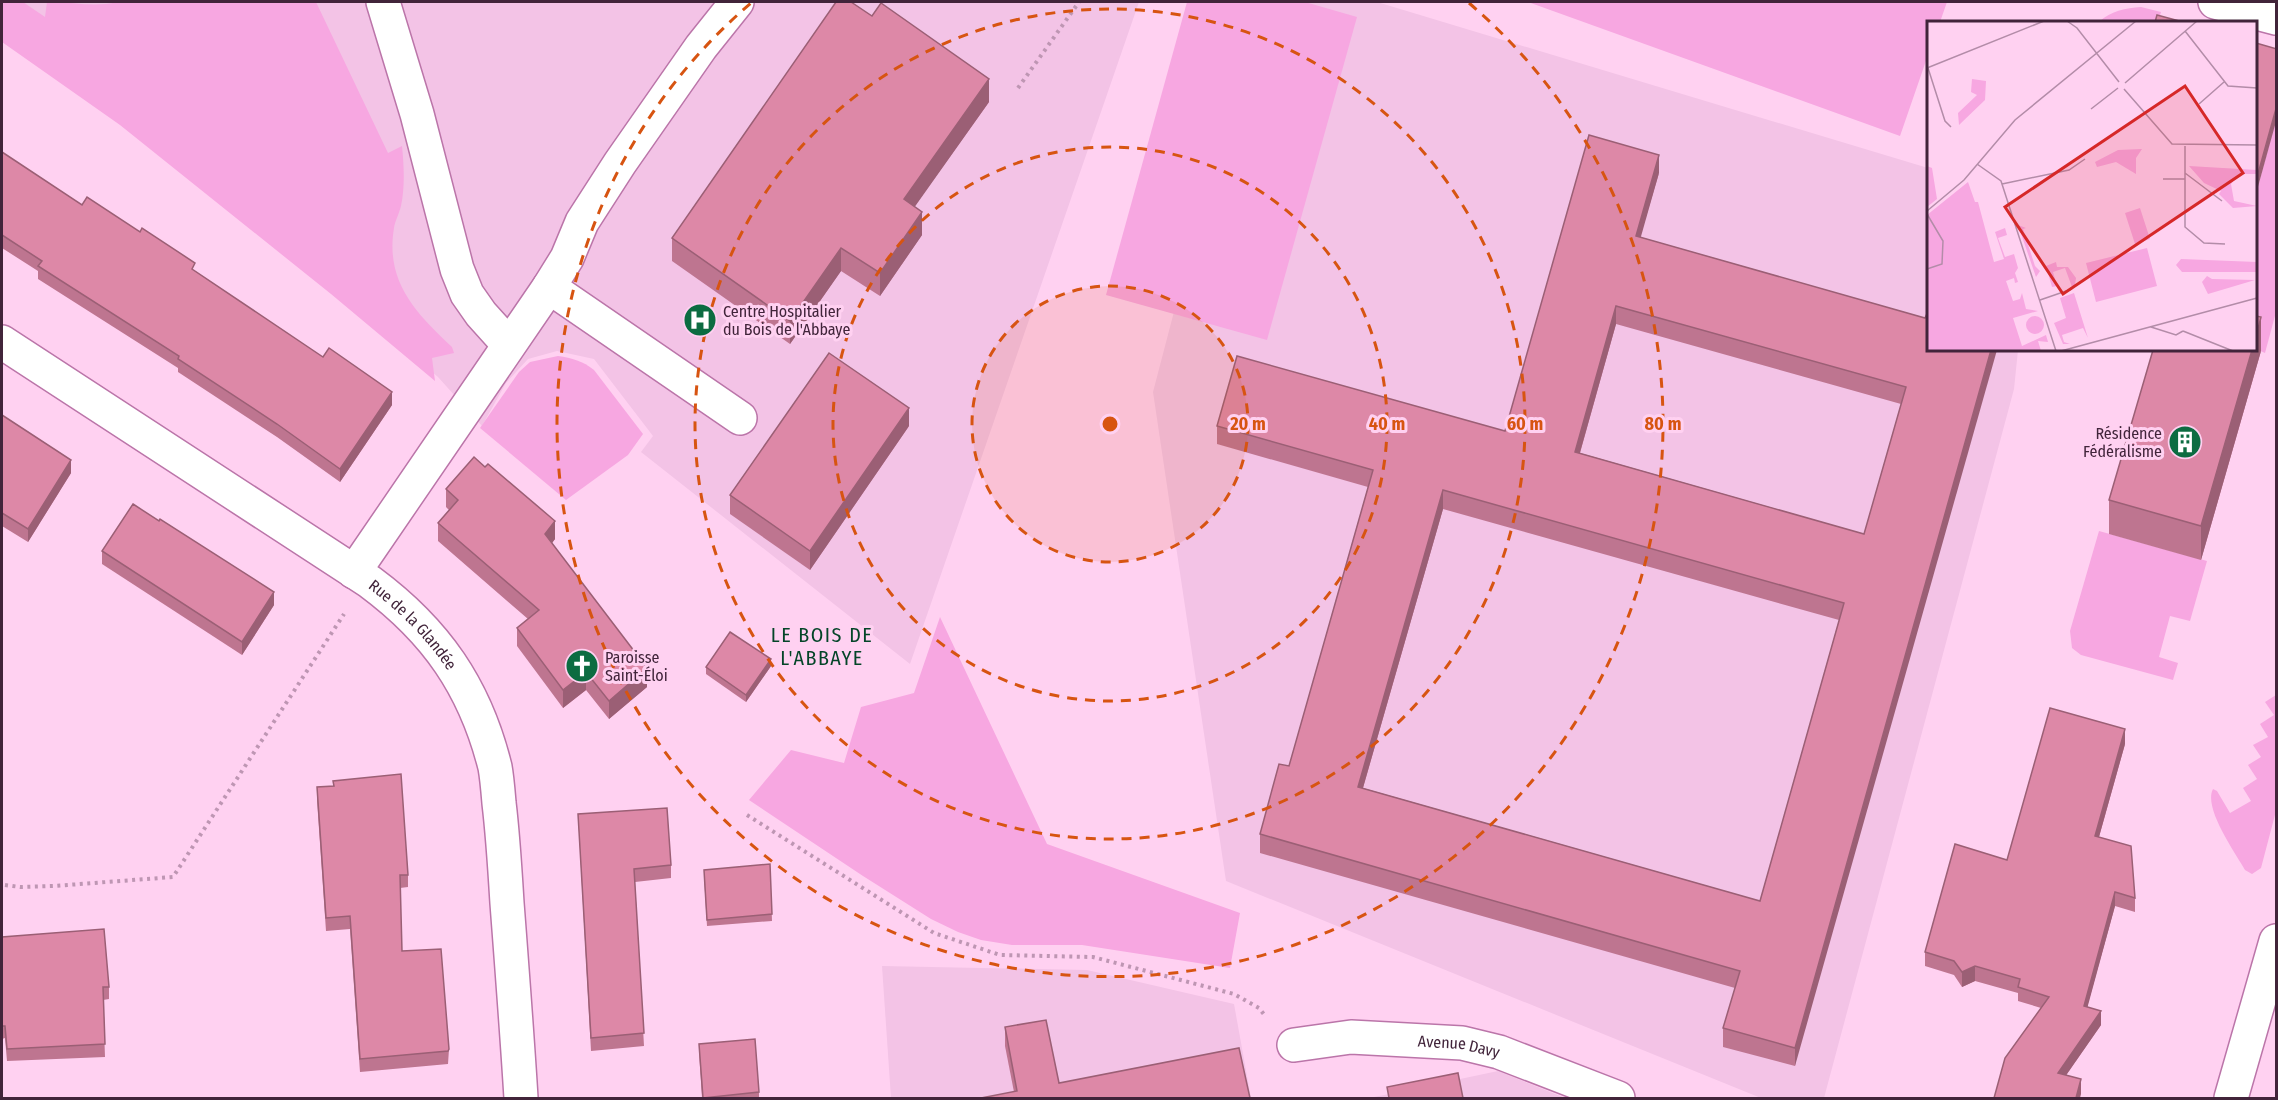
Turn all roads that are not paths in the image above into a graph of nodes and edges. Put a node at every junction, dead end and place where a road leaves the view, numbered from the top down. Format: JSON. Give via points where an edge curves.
{"nodes":[{"id":1,"x":383,"y":2,"type":"edge"},
{"id":2,"x":737,"y":2,"type":"edge"},
{"id":3,"x":2215,"y":2,"type":"edge"},
{"id":4,"x":2277,"y":18,"type":"edge"},
{"id":5,"x":549,"y":287,"type":"junction"},
{"id":6,"x":2,"y":342,"type":"edge"},
{"id":7,"x":508,"y":344,"type":"junction"},
{"id":8,"x":740,"y":418,"type":"dead end"},
{"id":9,"x":354,"y":572,"type":"junction"},
{"id":10,"x":2277,"y":941,"type":"edge"},
{"id":11,"x":1294,"y":1046,"type":"road end"},
{"id":12,"x":521,"y":1098,"type":"edge"},
{"id":13,"x":1618,"y":1098,"type":"edge"},
{"id":14,"x":2231,"y":1098,"type":"edge"}],
"edges":[{"from":1,"to":7,"type":"street","via":[[457,269],[467,294]]},
{"from":2,"to":5,"type":"street","via":[[620,163],[582,222]]},
{"from":3,"to":4,"type":"street"},
{"from":5,"to":7,"type":"street"},
{"from":5,"to":8,"type":"street"},
{"from":6,"to":9,"type":"street","name":"Rue de la Glandée"},
{"from":7,"to":9,"type":"street"},
{"from":9,"to":12,"type":"street","name":"Rue de la Glandée","via":[[400,604],[430,635],[468,691],[481,719],[495,769],[502,831]]},
{"from":10,"to":14,"type":"street"},
{"from":11,"to":13,"type":"street","name":"Avenue Davy","via":[[1351,1037],[1462,1043],[1500,1052]]}]}
